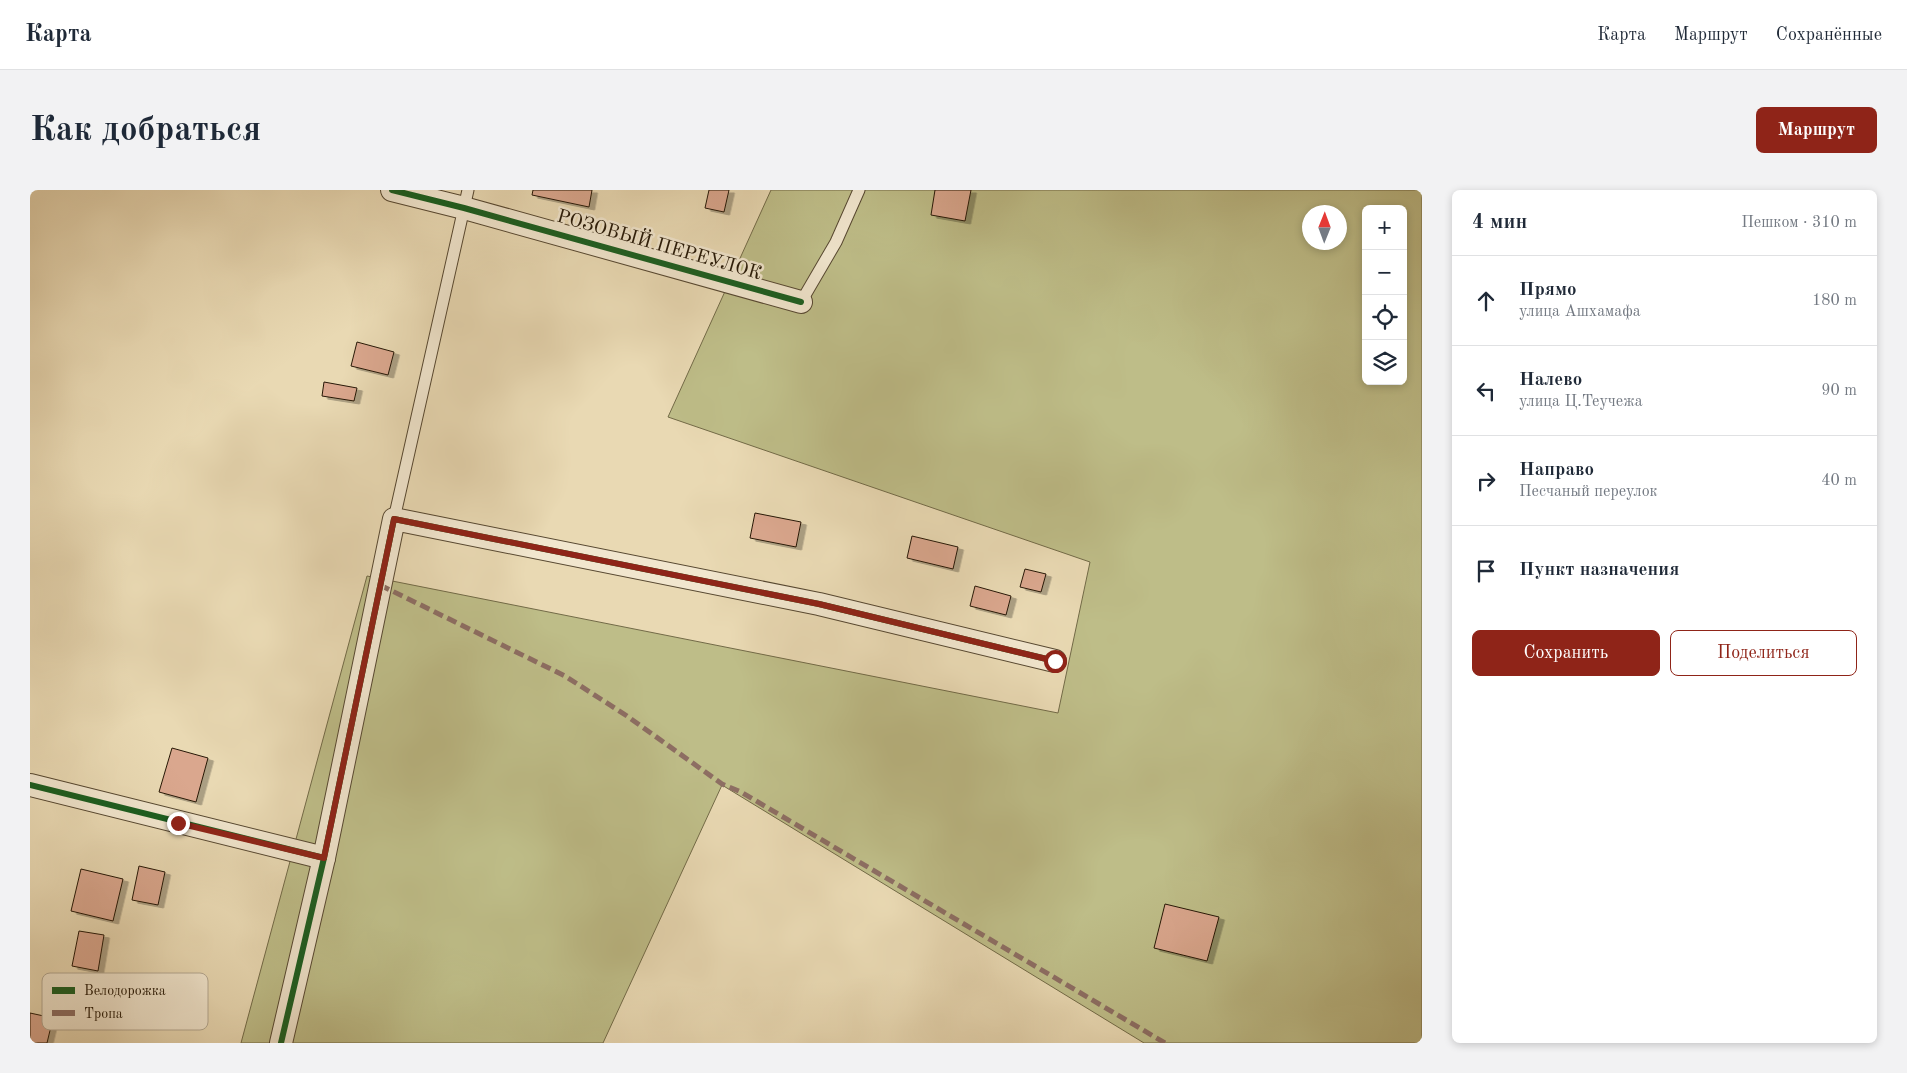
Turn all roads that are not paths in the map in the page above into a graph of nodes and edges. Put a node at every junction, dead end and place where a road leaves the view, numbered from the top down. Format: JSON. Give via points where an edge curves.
{"nodes":[{"id":1,"x":392,"y":190,"type":"edge"},
{"id":2,"x":859,"y":190,"type":"edge"},
{"id":3,"x":466,"y":199,"type":"edge"},
{"id":4,"x":801,"y":302,"type":"joint"},
{"id":5,"x":394,"y":519,"type":"junction"},
{"id":6,"x":1055,"y":661,"type":"dead end"},
{"id":7,"x":30,"y":785,"type":"edge"},
{"id":8,"x":324,"y":858,"type":"junction"},
{"id":9,"x":281,"y":1043,"type":"edge"}],
"edges":[{"from":1,"to":3,"type":"street","name":"РОЗОВЫЙ ПЕРЕУЛОК"},
{"from":2,"to":4,"type":"lane","via":[[836,242]]},
{"from":3,"to":4,"type":"street","name":"РОЗОВЫЙ ПЕРЕУЛОК"},
{"from":3,"to":5,"type":"lane"},
{"from":5,"to":6,"type":"street","via":[[819,604]]},
{"from":5,"to":8,"type":"street"},
{"from":7,"to":8,"type":"street"},
{"from":8,"to":9,"type":"street"}]}
